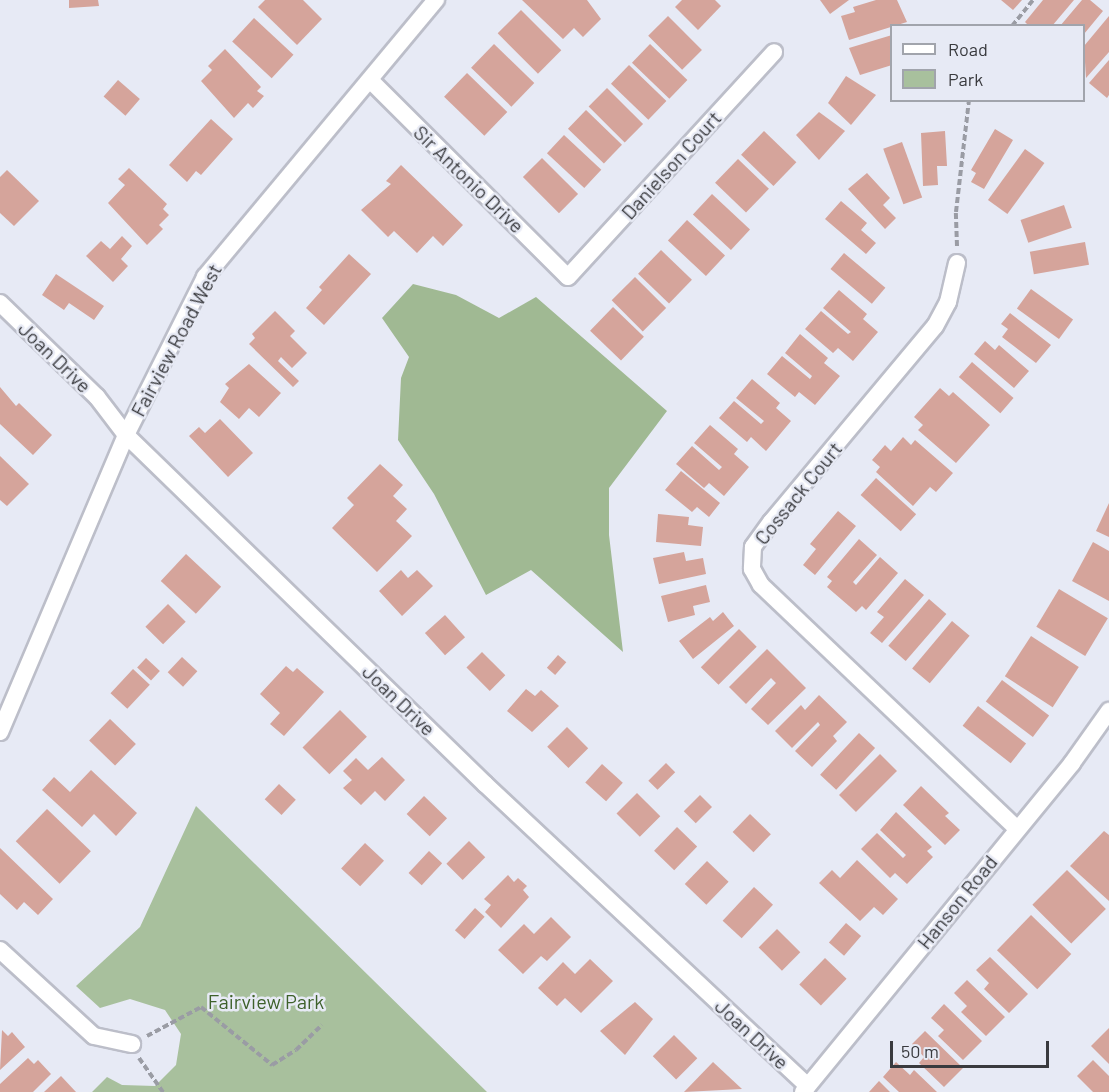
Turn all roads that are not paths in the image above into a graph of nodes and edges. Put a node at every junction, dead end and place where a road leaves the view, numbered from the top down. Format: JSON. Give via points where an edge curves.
{"nodes":[{"id":1,"x":436,"y":0,"type":"edge"},
{"id":2,"x":774,"y":52,"type":"dead end"},
{"id":3,"x":369,"y":80,"type":"junction"},
{"id":4,"x":957,"y":264,"type":"road end"},
{"id":5,"x":568,"y":277,"type":"joint"},
{"id":6,"x":0,"y":303,"type":"edge"},
{"id":7,"x":126,"y":435,"type":"junction"},
{"id":8,"x":1109,"y":711,"type":"edge"},
{"id":9,"x":0,"y":732,"type":"edge"},
{"id":10,"x":1016,"y":828,"type":"junction"},
{"id":11,"x":0,"y":950,"type":"edge"},
{"id":12,"x":132,"y":1044,"type":"road end"},
{"id":13,"x":806,"y":1089,"type":"edge"}],
"edges":[{"from":1,"to":3,"type":"street","name":"Fairview Road West"},
{"from":2,"to":5,"type":"street","name":"Danielson Court"},
{"from":3,"to":5,"type":"street","name":"Sir Antonio Drive"},
{"from":3,"to":7,"type":"street","name":"Fairview Road West","via":[[205,277]]},
{"from":4,"to":10,"type":"street","name":"Cossack Court","via":[[948,302],[935,326],[771,522],[753,547],[752,569],[761,585]]},
{"from":6,"to":7,"type":"street","name":"Joan Drive","via":[[97,397]]},
{"from":7,"to":9,"type":"street","name":"Fairview Road West"},
{"from":7,"to":13,"type":"street","name":"Joan Drive"},
{"from":8,"to":10,"type":"street","name":"Hanson Road"},
{"from":10,"to":13,"type":"street","name":"Hanson Road"},
{"from":11,"to":12,"type":"street","via":[[94,1036]]}]}
